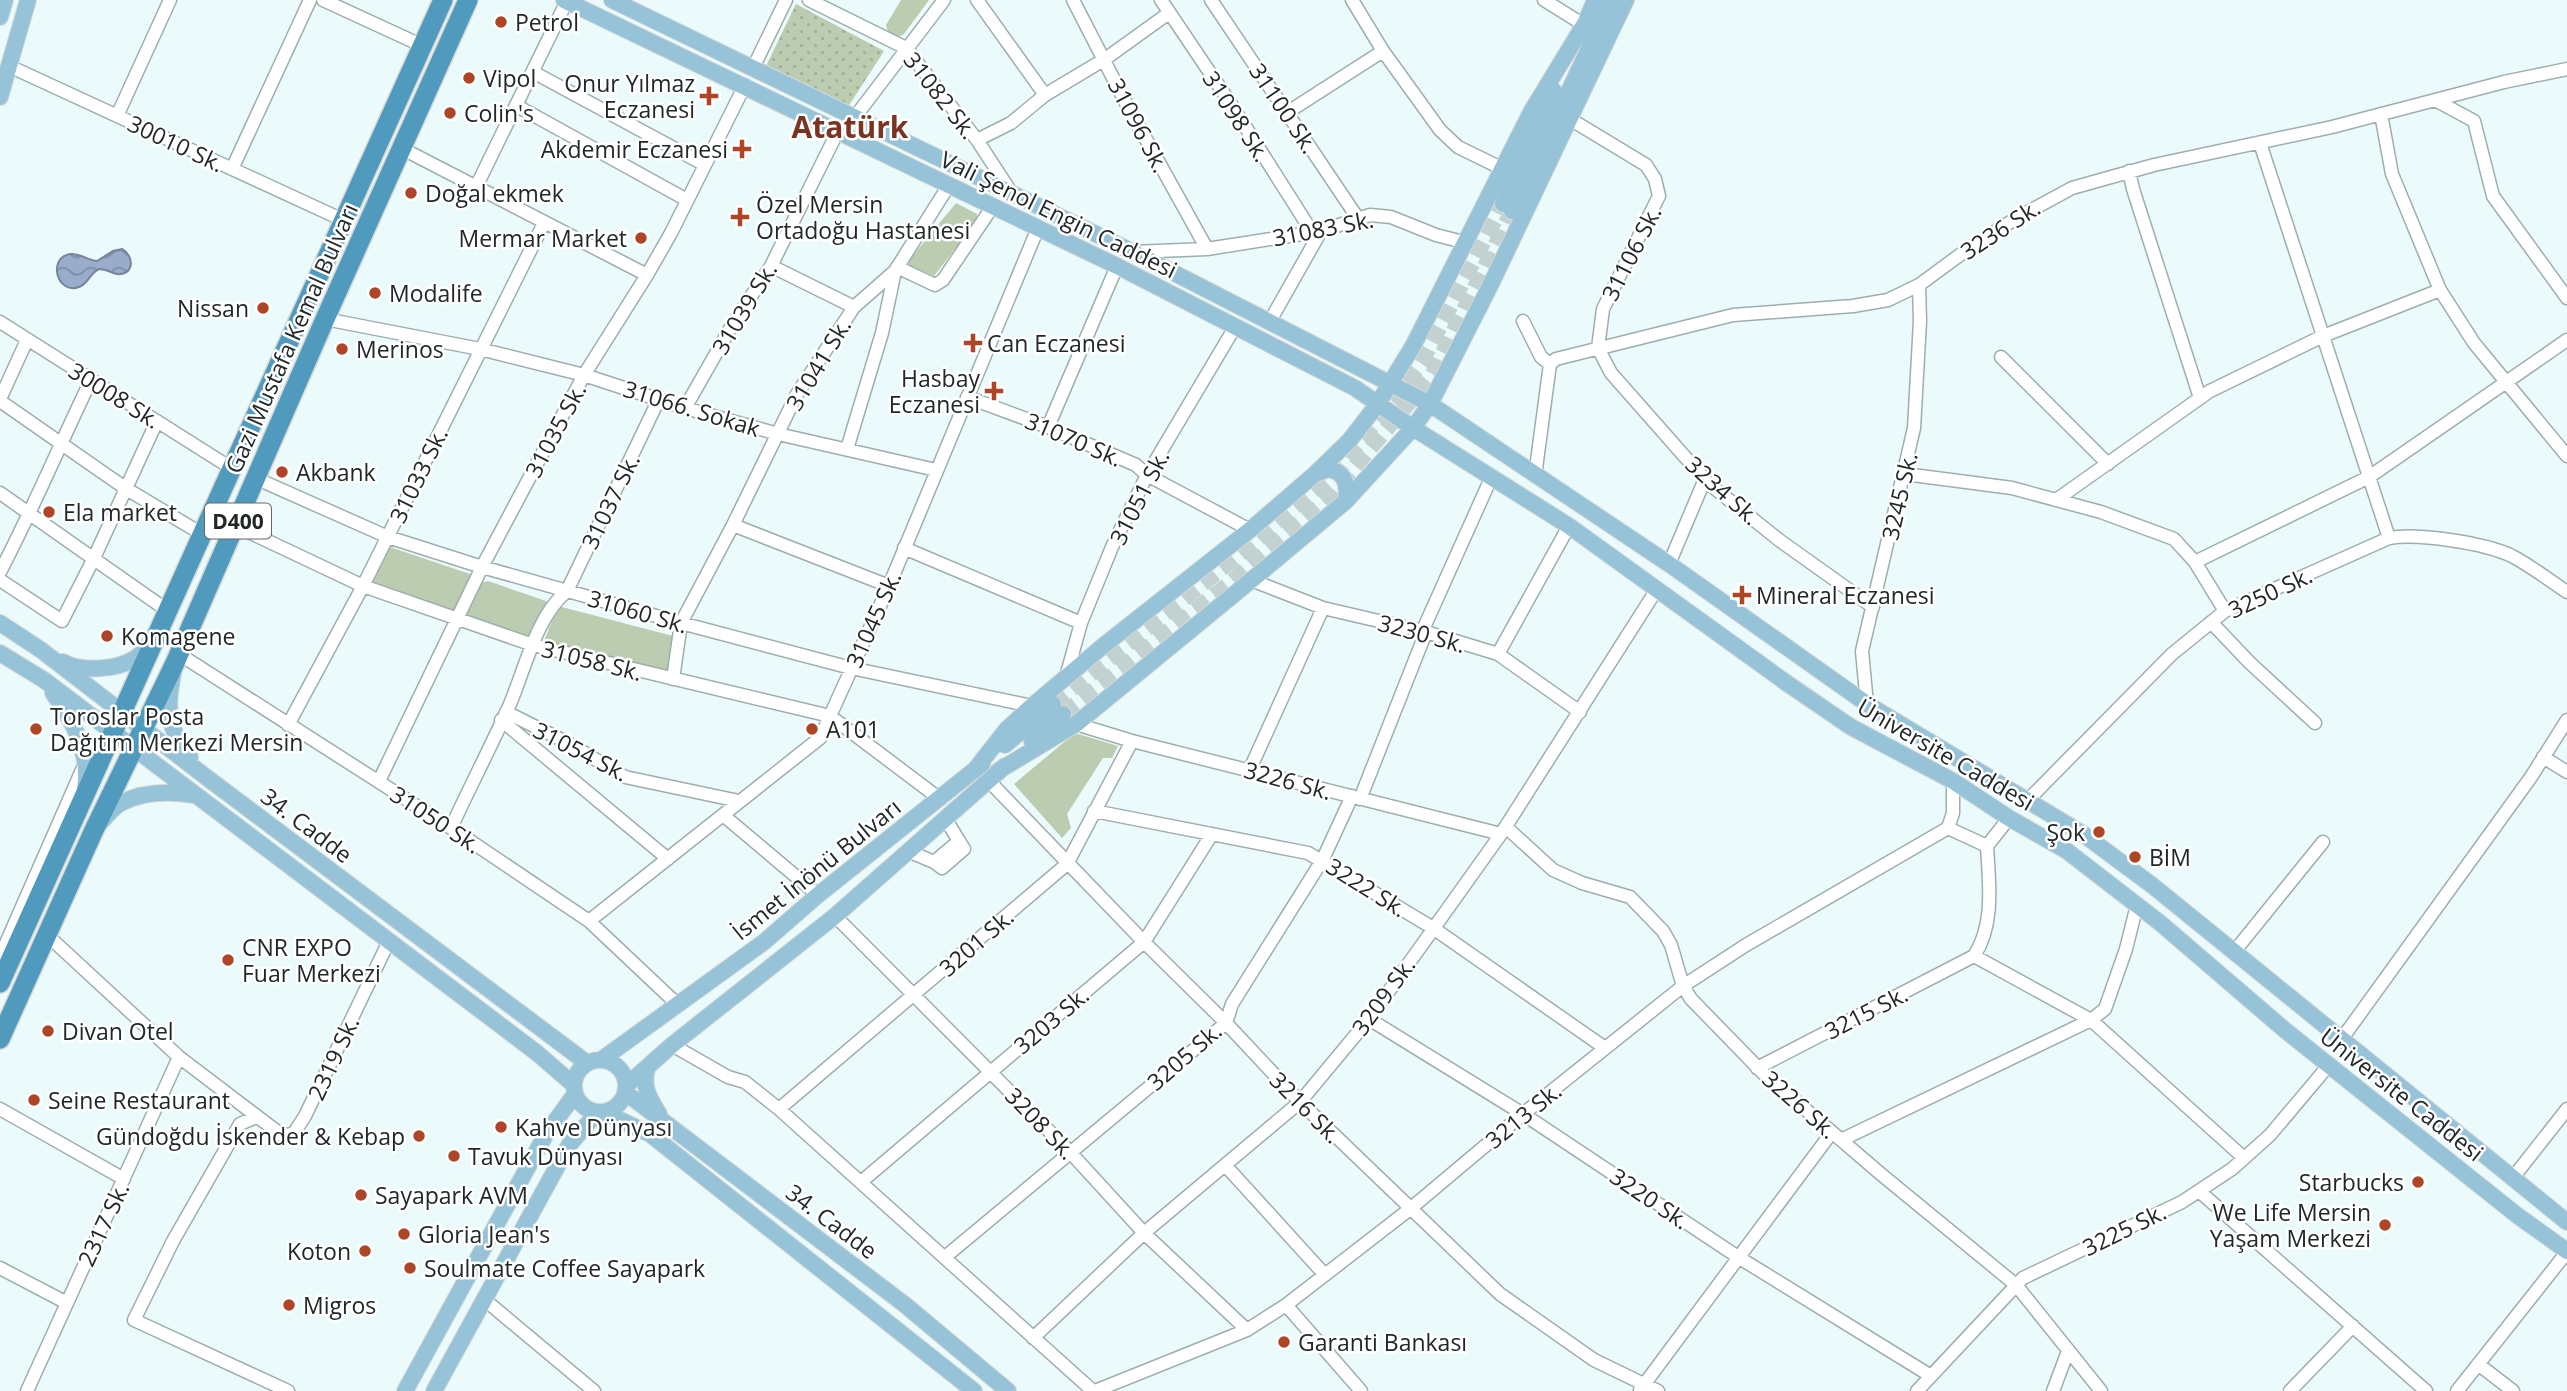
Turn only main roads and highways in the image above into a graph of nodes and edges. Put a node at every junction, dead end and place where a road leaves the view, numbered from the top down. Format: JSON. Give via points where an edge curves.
{"nodes":[{"id":1,"x":5,"y":0,"type":"edge"},
{"id":2,"x":28,"y":0,"type":"edge"},
{"id":3,"x":443,"y":0,"type":"edge"},
{"id":4,"x":468,"y":0,"type":"edge"},
{"id":5,"x":612,"y":0,"type":"edge"},
{"id":6,"x":1595,"y":0,"type":"edge"},
{"id":7,"x":1612,"y":0,"type":"edge"},
{"id":8,"x":1626,"y":0,"type":"edge"},
{"id":9,"x":566,"y":1,"type":"edge"},
{"id":10,"x":0,"y":17,"type":"edge"},
{"id":11,"x":1584,"y":25,"type":"junction"},
{"id":12,"x":0,"y":97,"type":"edge"},
{"id":13,"x":1390,"y":383,"type":"junction"},
{"id":14,"x":1430,"y":404,"type":"junction"},
{"id":15,"x":1377,"y":405,"type":"junction"},
{"id":16,"x":1413,"y":428,"type":"junction"},
{"id":17,"x":1315,"y":474,"type":"junction"},
{"id":18,"x":1346,"y":501,"type":"junction"},
{"id":19,"x":0,"y":623,"type":"edge"},
{"id":20,"x":157,"y":637,"type":"junction"},
{"id":21,"x":41,"y":650,"type":"junction"},
{"id":22,"x":0,"y":653,"type":"edge"},
{"id":23,"x":177,"y":659,"type":"junction"},
{"id":24,"x":44,"y":680,"type":"junction"},
{"id":25,"x":123,"y":713,"type":"junction"},
{"id":26,"x":1064,"y":714,"type":"junction"},
{"id":27,"x":144,"y":729,"type":"junction"},
{"id":28,"x":114,"y":733,"type":"junction"},
{"id":29,"x":134,"y":748,"type":"junction"},
{"id":30,"x":987,"y":774,"type":"junction"},
{"id":31,"x":210,"y":780,"type":"junction"},
{"id":32,"x":196,"y":795,"type":"junction"},
{"id":33,"x":83,"y":802,"type":"junction"},
{"id":34,"x":94,"y":830,"type":"junction"},
{"id":35,"x":0,"y":983,"type":"edge"},
{"id":36,"x":0,"y":1039,"type":"edge"},
{"id":37,"x":594,"y":1062,"type":"junction"},
{"id":38,"x":647,"y":1069,"type":"junction"},
{"id":39,"x":574,"y":1089,"type":"junction"},
{"id":40,"x":626,"y":1089,"type":"junction"},
{"id":41,"x":601,"y":1113,"type":"junction"},
{"id":42,"x":664,"y":1123,"type":"junction"},
{"id":43,"x":2567,"y":1222,"type":"edge"},
{"id":44,"x":2567,"y":1251,"type":"edge"},
{"id":45,"x":405,"y":1391,"type":"edge"},
{"id":46,"x":434,"y":1391,"type":"edge"},
{"id":47,"x":974,"y":1391,"type":"edge"},
{"id":48,"x":1008,"y":1391,"type":"edge"}],
"edges":[{"from":1,"to":10,"type":"main road"},
{"from":2,"to":12,"type":"main road"},
{"from":3,"to":20,"type":"highway","name":"Gazi Mustafa Kemal Bulvarı","number":"D400"},
{"from":4,"to":23,"type":"highway","name":"Gazi Mustafa Kemal Bulvarı","number":"D400"},
{"from":5,"to":13,"type":"main road","name":"Vali Şenol Engin Caddesi","via":[[1133,251]]},
{"from":6,"to":11,"type":"main road"},
{"from":7,"to":11,"type":"main road","via":[[1508,208]]},
{"from":8,"to":14,"type":"main road"},
{"from":9,"to":15,"type":"main road","name":"Vali Şenol Engin Caddesi","via":[[1117,266],[1356,388]]},
{"from":11,"to":13,"type":"main road","via":[[1531,112],[1467,243]]},
{"from":13,"to":14,"type":"main road","name":"Vali Şenol Engin Caddesi"},
{"from":13,"to":15,"type":"main road"},
{"from":14,"to":16,"type":"main road"},
{"from":14,"to":43,"type":"main road","name":"Üniversite Caddesi","via":[[1867,704],[2083,834]]},
{"from":15,"to":16,"type":"main road","name":"Vali Şenol Engin Caddesi"},
{"from":15,"to":17,"type":"main road"},
{"from":16,"to":18,"type":"main road"},
{"from":16,"to":44,"type":"main road","name":"Üniversite Caddesi","via":[[1569,526],[1851,727],[1953,781],[2067,851],[2286,1031]]},
{"from":17,"to":18,"type":"main road","via":[[1328,469],[1341,474],[1347,483]]},
{"from":17,"to":30,"type":"main road","via":[[1032,706],[1007,729]]},
{"from":18,"to":26,"type":"main road","via":[[1251,580]]},
{"from":19,"to":21,"type":"main road","name":"34. Cadde"},
{"from":20,"to":21,"type":"main road","via":[[134,660],[106,668],[75,668]]},
{"from":20,"to":25,"type":"highway","name":"Gazi Mustafa Kemal Bulvarı","number":"D400"},
{"from":21,"to":25,"type":"main road","name":"34. Cadde"},
{"from":22,"to":24,"type":"main road","name":"34. Cadde"},
{"from":23,"to":27,"type":"highway","name":"Gazi Mustafa Kemal Bulvarı","number":"D400"},
{"from":23,"to":31,"type":"main road","via":[[169,715],[176,739]]},
{"from":24,"to":28,"type":"main road","name":"34. Cadde"},
{"from":24,"to":33,"type":"main road","via":[[72,719],[86,759]]},
{"from":25,"to":27,"type":"main road","name":"34. Cadde"},
{"from":25,"to":28,"type":"highway","name":"Gazi Mustafa Kemal Bulvarı","number":"D400"},
{"from":26,"to":30,"type":"main road","name":"İsmet İnönü Bulvarı"},
{"from":26,"to":30,"type":"main road","name":"İsmet İnönü Bulvarı"},
{"from":27,"to":29,"type":"highway","name":"Gazi Mustafa Kemal Bulvarı","number":"D400"},
{"from":27,"to":31,"type":"main road","name":"34. Cadde"},
{"from":28,"to":29,"type":"main road","name":"34. Cadde"},
{"from":28,"to":33,"type":"highway","name":"Gazi Mustafa Kemal Bulvarı","number":"D400"},
{"from":29,"to":32,"type":"main road","name":"34. Cadde"},
{"from":29,"to":34,"type":"highway","name":"Gazi Mustafa Kemal Bulvarı","number":"D400"},
{"from":30,"to":37,"type":"main road","name":"İsmet İnönü Bulvarı","via":[[940,799],[764,942]]},
{"from":30,"to":38,"type":"main road","name":"İsmet İnönü Bulvarı","via":[[835,916]]},
{"from":31,"to":37,"type":"main road","name":"34. Cadde"},
{"from":32,"to":34,"type":"main road","via":[[172,791],[147,794],[119,804]]},
{"from":32,"to":39,"type":"main road","name":"34. Cadde","via":[[537,1053]]},
{"from":33,"to":35,"type":"highway","name":"Gazi Mustafa Kemal Bulvarı","number":"D400"},
{"from":34,"to":36,"type":"highway","name":"Gazi Mustafa Kemal Bulvarı","number":"D400"},
{"from":37,"to":39,"type":"main road","via":[[576,1076]]},
{"from":37,"to":40,"type":"main road","via":[[618,1066]]},
{"from":38,"to":40,"type":"main road","name":"İsmet İnönü Bulvarı"},
{"from":38,"to":42,"type":"main road","via":[[647,1095]]},
{"from":39,"to":41,"type":"main road","via":[[583,1107]]},
{"from":39,"to":45,"type":"main road"},
{"from":40,"to":41,"type":"main road","via":[[620,1104]]},
{"from":40,"to":42,"type":"main road","name":"34. Cadde"},
{"from":41,"to":46,"type":"main road","via":[[569,1145]]},
{"from":41,"to":47,"type":"main road","name":"34. Cadde","via":[[650,1134]]},
{"from":42,"to":48,"type":"main road","name":"34. Cadde","via":[[904,1304]]}]}
